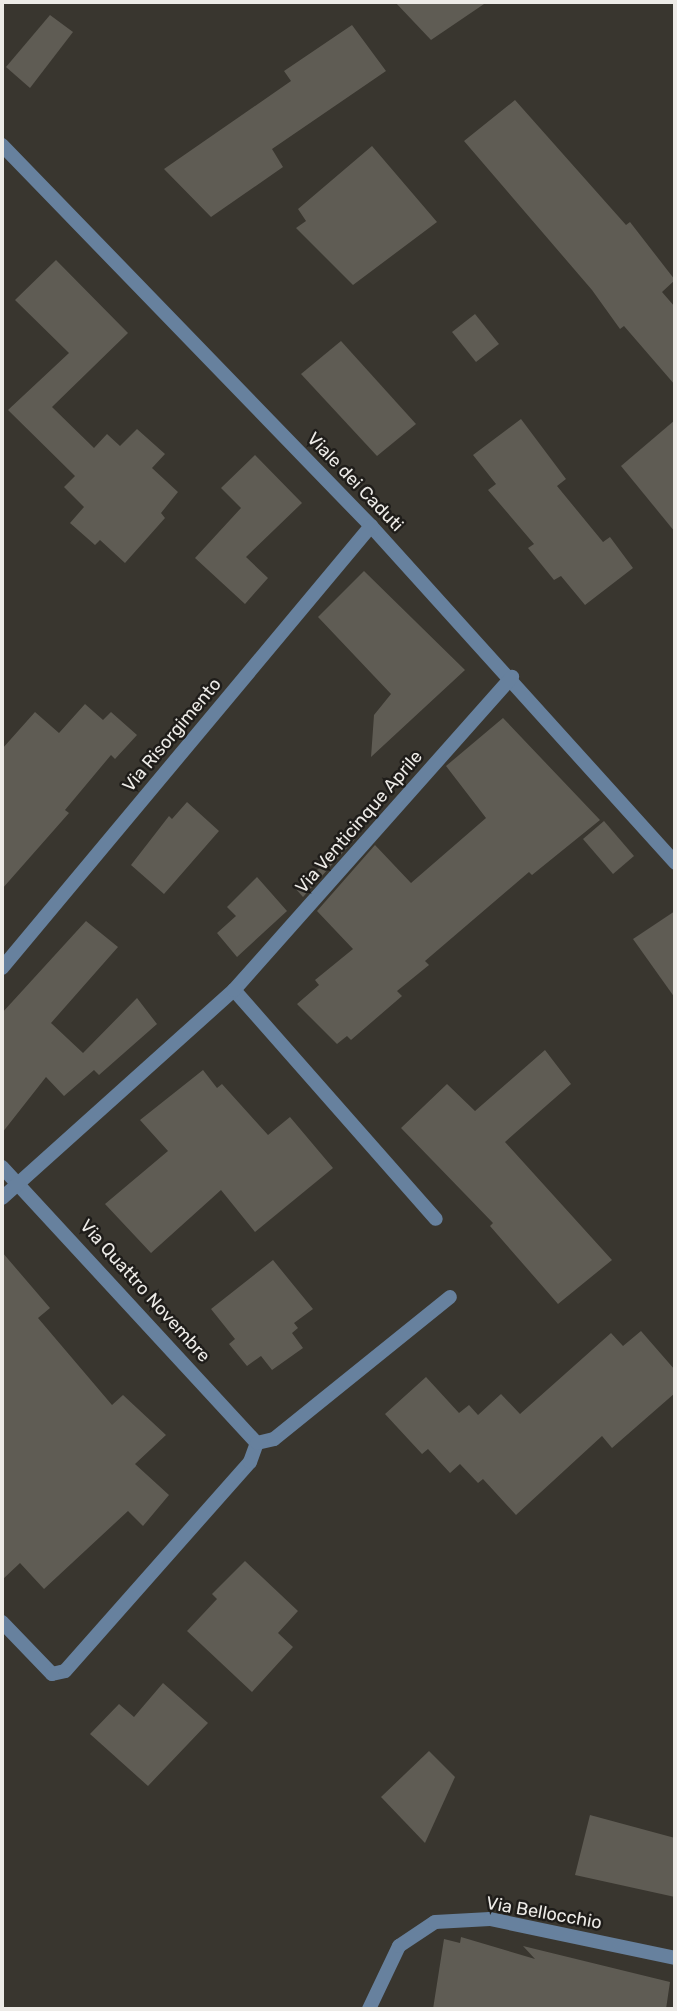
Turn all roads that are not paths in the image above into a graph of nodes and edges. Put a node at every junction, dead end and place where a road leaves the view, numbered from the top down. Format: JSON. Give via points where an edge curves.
{"nodes":[{"id":1,"x":2,"y":145,"type":"edge"},
{"id":2,"x":371,"y":526,"type":"junction"},
{"id":3,"x":512,"y":677,"type":"junction"},
{"id":4,"x":672,"y":859,"type":"edge"},
{"id":5,"x":2,"y":968,"type":"edge"},
{"id":6,"x":234,"y":990,"type":"junction"},
{"id":7,"x":2,"y":1167,"type":"edge"},
{"id":8,"x":20,"y":1182,"type":"junction"},
{"id":9,"x":2,"y":1198,"type":"edge"},
{"id":10,"x":436,"y":1219,"type":"dead end"},
{"id":11,"x":450,"y":1297,"type":"dead end"},
{"id":12,"x":257,"y":1443,"type":"junction"},
{"id":13,"x":2,"y":1622,"type":"edge"},
{"id":14,"x":675,"y":1958,"type":"edge"},
{"id":15,"x":369,"y":2009,"type":"edge"}],
"edges":[{"from":1,"to":2,"type":"street","name":"Viale dei Caduti"},
{"from":2,"to":3,"type":"street","name":"Viale dei Caduti"},
{"from":2,"to":5,"type":"street","name":"Via Risorgimento"},
{"from":3,"to":4,"type":"street","name":"Viale dei Caduti"},
{"from":3,"to":6,"type":"street","name":"Via Venticinque Aprile"},
{"from":6,"to":8,"type":"street","name":"Via Venticinque Aprile"},
{"from":6,"to":10,"type":"street"},
{"from":7,"to":8,"type":"street","name":"Via Quattro Novembre"},
{"from":8,"to":9,"type":"street","name":"Via Venticinque Aprile"},
{"from":8,"to":12,"type":"street","name":"Via Quattro Novembre"},
{"from":11,"to":12,"type":"street","via":[[274,1439]]},
{"from":12,"to":13,"type":"street","via":[[250,1462],[65,1671],[52,1674]]},
{"from":14,"to":15,"type":"street","name":"Via Bellocchio","via":[[490,1919],[435,1922],[399,1945]]}]}
